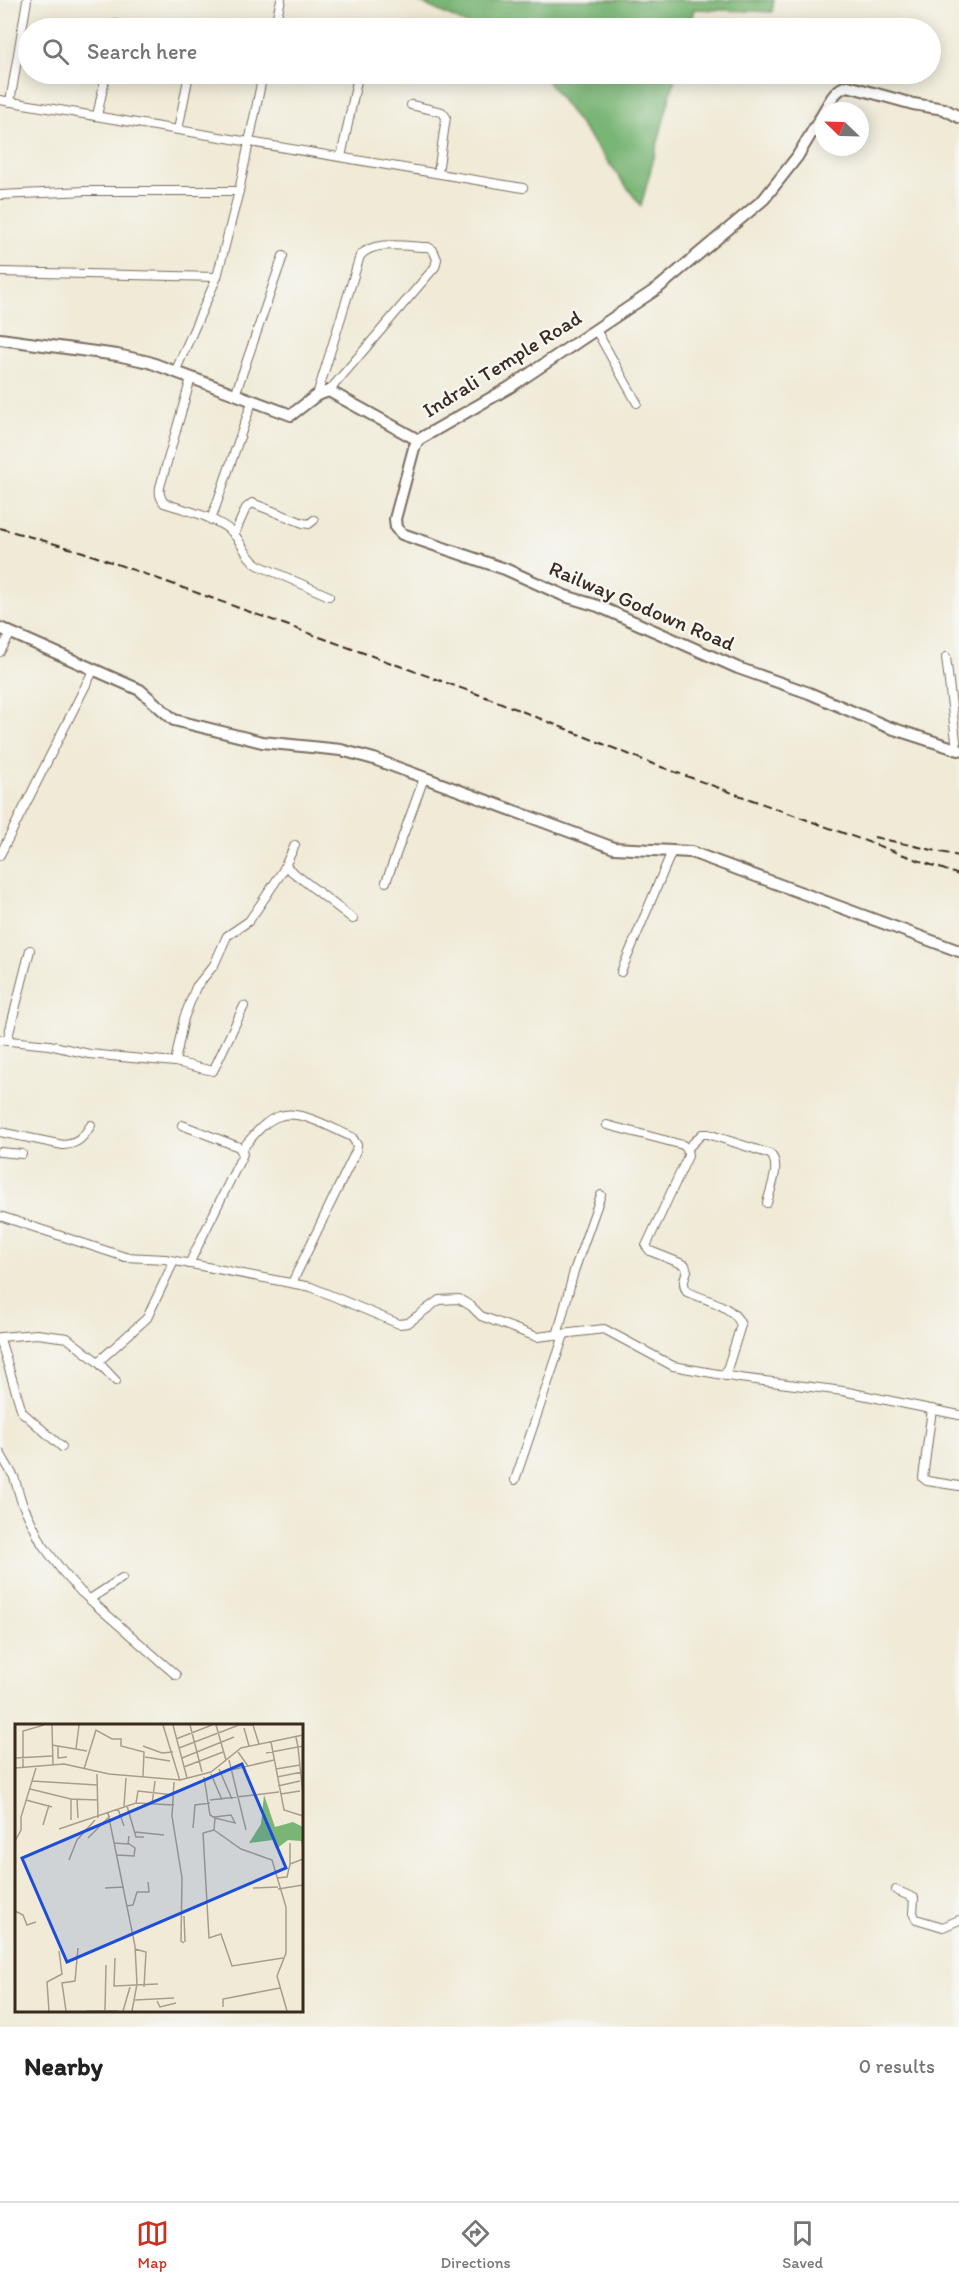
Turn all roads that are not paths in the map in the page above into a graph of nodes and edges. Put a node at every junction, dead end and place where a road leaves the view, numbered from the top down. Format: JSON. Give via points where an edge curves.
{"nodes":[{"id":1,"x":27,"y":0,"type":"edge"},
{"id":2,"x":281,"y":0,"type":"edge"},
{"id":3,"x":24,"y":18,"type":"edge"},
{"id":4,"x":276,"y":18,"type":"edge"},
{"id":5,"x":18,"y":54,"type":"edge"},
{"id":6,"x":104,"y":84,"type":"edge"},
{"id":7,"x":187,"y":84,"type":"edge"},
{"id":8,"x":261,"y":84,"type":"edge"},
{"id":9,"x":356,"y":84,"type":"edge"},
{"id":10,"x":0,"y":100,"type":"edge"},
{"id":11,"x":10,"y":102,"type":"junction"},
{"id":12,"x":829,"y":102,"type":"edge"},
{"id":13,"x":411,"y":105,"type":"dead end"},
{"id":14,"x":97,"y":116,"type":"junction"},
{"id":15,"x":959,"y":117,"type":"edge"},
{"id":16,"x":815,"y":126,"type":"edge"},
{"id":17,"x":178,"y":130,"type":"junction"},
{"id":18,"x":248,"y":141,"type":"junction"},
{"id":19,"x":341,"y":157,"type":"junction"},
{"id":20,"x":438,"y":173,"type":"junction"},
{"id":21,"x":523,"y":188,"type":"dead end"},
{"id":22,"x":239,"y":191,"type":"junction"},
{"id":23,"x":0,"y":195,"type":"edge"},
{"id":24,"x":283,"y":256,"type":"dead end"},
{"id":25,"x":0,"y":272,"type":"edge"},
{"id":26,"x":217,"y":277,"type":"junction"},
{"id":27,"x":596,"y":330,"type":"junction"},
{"id":28,"x":0,"y":339,"type":"edge"},
{"id":29,"x":175,"y":372,"type":"junction"},
{"id":30,"x":191,"y":378,"type":"junction"},
{"id":31,"x":329,"y":391,"type":"junction"},
{"id":32,"x":235,"y":395,"type":"junction"},
{"id":33,"x":317,"y":395,"type":"junction"},
{"id":34,"x":252,"y":402,"type":"junction"},
{"id":35,"x":637,"y":403,"type":"dead end"},
{"id":36,"x":418,"y":440,"type":"junction"},
{"id":37,"x":211,"y":520,"type":"junction"},
{"id":38,"x":314,"y":520,"type":"dead end"},
{"id":39,"x":234,"y":535,"type":"junction"},
{"id":40,"x":329,"y":596,"type":"dead end"},
{"id":41,"x":0,"y":628,"type":"edge"},
{"id":42,"x":11,"y":633,"type":"junction"},
{"id":43,"x":0,"y":652,"type":"edge"},
{"id":44,"x":946,"y":657,"type":"dead end"},
{"id":45,"x":94,"y":669,"type":"junction"},
{"id":46,"x":958,"y":749,"type":"edge"},
{"id":47,"x":423,"y":778,"type":"junction"},
{"id":48,"x":4,"y":836,"type":"edge"},
{"id":49,"x":296,"y":845,"type":"dead end"},
{"id":50,"x":672,"y":851,"type":"junction"},
{"id":51,"x":0,"y":855,"type":"edge"},
{"id":52,"x":285,"y":866,"type":"junction"},
{"id":53,"x":386,"y":882,"type":"dead end"},
{"id":54,"x":353,"y":919,"type":"dead end"},
{"id":55,"x":30,"y":950,"type":"dead end"},
{"id":56,"x":959,"y":951,"type":"edge"},
{"id":57,"x":621,"y":972,"type":"dead end"},
{"id":58,"x":244,"y":1006,"type":"dead end"},
{"id":59,"x":4,"y":1041,"type":"edge"},
{"id":60,"x":175,"y":1062,"type":"junction"},
{"id":61,"x":91,"y":1125,"type":"dead end"},
{"id":62,"x":182,"y":1125,"type":"dead end"},
{"id":63,"x":607,"y":1125,"type":"dead end"},
{"id":64,"x":0,"y":1132,"type":"edge"},
{"id":65,"x":687,"y":1149,"type":"junction"},
{"id":66,"x":241,"y":1150,"type":"junction"},
{"id":67,"x":0,"y":1152,"type":"edge"},
{"id":68,"x":22,"y":1154,"type":"dead end"},
{"id":69,"x":601,"y":1195,"type":"dead end"},
{"id":70,"x":767,"y":1203,"type":"dead end"},
{"id":71,"x":0,"y":1216,"type":"edge"},
{"id":72,"x":174,"y":1261,"type":"junction"},
{"id":73,"x":189,"y":1264,"type":"junction"},
{"id":74,"x":292,"y":1283,"type":"junction"},
{"id":75,"x":560,"y":1335,"type":"junction"},
{"id":76,"x":0,"y":1338,"type":"edge"},
{"id":77,"x":98,"y":1362,"type":"junction"},
{"id":78,"x":725,"y":1376,"type":"junction"},
{"id":79,"x":116,"y":1381,"type":"dead end"},
{"id":80,"x":932,"y":1409,"type":"junction"},
{"id":81,"x":959,"y":1415,"type":"edge"},
{"id":82,"x":62,"y":1448,"type":"dead end"},
{"id":83,"x":0,"y":1453,"type":"edge"},
{"id":84,"x":3,"y":1466,"type":"edge"},
{"id":85,"x":516,"y":1480,"type":"dead end"},
{"id":86,"x":959,"y":1486,"type":"edge"},
{"id":87,"x":122,"y":1578,"type":"dead end"},
{"id":88,"x":90,"y":1599,"type":"junction"},
{"id":89,"x":176,"y":1675,"type":"dead end"},
{"id":90,"x":896,"y":1890,"type":"dead end"},
{"id":91,"x":959,"y":1920,"type":"edge"}],
"edges":[{"from":1,"to":3,"type":"street"},
{"from":2,"to":4,"type":"street"},
{"from":5,"to":11,"type":"street"},
{"from":6,"to":14,"type":"street"},
{"from":7,"to":17,"type":"street"},
{"from":8,"to":18,"type":"street"},
{"from":9,"to":19,"type":"street"},
{"from":10,"to":11,"type":"street"},
{"from":11,"to":14,"type":"street"},
{"from":12,"to":15,"type":"street","name":"Indrali Temple Road","via":[[842,87],[848,86],[944,109]]},
{"from":13,"to":20,"type":"street","via":[[442,112],[446,117]]},
{"from":14,"to":17,"type":"street"},
{"from":16,"to":27,"type":"street","name":"Indrali Temple Road","via":[[764,199],[658,288]]},
{"from":17,"to":18,"type":"street"},
{"from":18,"to":19,"type":"street"},
{"from":18,"to":22,"type":"street"},
{"from":19,"to":20,"type":"street"},
{"from":20,"to":21,"type":"street"},
{"from":22,"to":23,"type":"street"},
{"from":22,"to":26,"type":"street"},
{"from":24,"to":32,"type":"street"},
{"from":25,"to":26,"type":"street"},
{"from":26,"to":29,"type":"street"},
{"from":27,"to":35,"type":"street"},
{"from":27,"to":36,"type":"street","name":"Indrali Temple Road","via":[[510,387]]},
{"from":28,"to":29,"type":"street","via":[[117,355]]},
{"from":29,"to":30,"type":"street"},
{"from":30,"to":32,"type":"street"},
{"from":30,"to":37,"type":"street","via":[[159,494],[164,502]]},
{"from":31,"to":33,"type":"street"},
{"from":31,"to":33,"type":"street","via":[[435,267],[433,250],[374,246],[363,252]]},
{"from":31,"to":36,"type":"street","name":"Indrali Temple Road"},
{"from":32,"to":34,"type":"street"},
{"from":33,"to":34,"type":"street","via":[[291,415]]},
{"from":34,"to":37,"type":"street"},
{"from":36,"to":46,"type":"street","name":"Railway Godown Road","via":[[395,519],[402,534],[505,569],[888,727]]},
{"from":37,"to":39,"type":"street"},
{"from":38,"to":39,"type":"street","via":[[303,523],[252,503]]},
{"from":39,"to":40,"type":"street","via":[[258,565]]},
{"from":41,"to":42,"type":"street"},
{"from":42,"to":43,"type":"street"},
{"from":42,"to":45,"type":"street"},
{"from":44,"to":46,"type":"street"},
{"from":45,"to":47,"type":"street","via":[[140,690],[174,720],[262,742],[341,750]]},
{"from":45,"to":48,"type":"street"},
{"from":47,"to":50,"type":"street","via":[[614,848]]},
{"from":47,"to":53,"type":"street"},
{"from":48,"to":51,"type":"street"},
{"from":49,"to":52,"type":"street"},
{"from":50,"to":56,"type":"street","via":[[691,852]]},
{"from":50,"to":57,"type":"street"},
{"from":52,"to":54,"type":"street"},
{"from":52,"to":60,"type":"street","via":[[249,921],[227,936],[214,965],[196,987],[184,1018]]},
{"from":55,"to":59,"type":"street"},
{"from":58,"to":60,"type":"street","via":[[213,1071]]},
{"from":59,"to":60,"type":"street"},
{"from":61,"to":64,"type":"street","via":[[79,1142],[72,1145]]},
{"from":62,"to":66,"type":"street"},
{"from":63,"to":65,"type":"street"},
{"from":65,"to":70,"type":"street","via":[[702,1134],[708,1134],[770,1154],[776,1164]]},
{"from":65,"to":78,"type":"street","via":[[688,1156],[646,1246],[685,1265],[683,1280],[687,1292],[739,1318],[741,1325]]},
{"from":66,"to":73,"type":"street","via":[[243,1158]]},
{"from":66,"to":74,"type":"street","via":[[271,1121],[296,1114],[352,1137],[357,1145]]},
{"from":67,"to":68,"type":"street"},
{"from":69,"to":75,"type":"street","via":[[574,1271]]},
{"from":71,"to":72,"type":"street","via":[[125,1257]]},
{"from":72,"to":73,"type":"street"},
{"from":72,"to":77,"type":"street","via":[[147,1318]]},
{"from":73,"to":74,"type":"street"},
{"from":74,"to":75,"type":"street","via":[[312,1287],[399,1324],[408,1323],[439,1300],[459,1299],[481,1316],[537,1337]]},
{"from":75,"to":78,"type":"street","via":[[604,1329],[673,1366]]},
{"from":75,"to":85,"type":"street"},
{"from":76,"to":77,"type":"street","via":[[61,1336]]},
{"from":76,"to":82,"type":"street","via":[[22,1412]]},
{"from":77,"to":79,"type":"street"},
{"from":78,"to":80,"type":"street","via":[[843,1391]]},
{"from":80,"to":81,"type":"street"},
{"from":80,"to":86,"type":"street","via":[[923,1478]]},
{"from":83,"to":84,"type":"street"},
{"from":84,"to":88,"type":"street","via":[[14,1477],[42,1545]]},
{"from":87,"to":88,"type":"street"},
{"from":88,"to":89,"type":"street"},
{"from":90,"to":91,"type":"street","via":[[914,1898],[916,1919],[943,1927]]}]}
